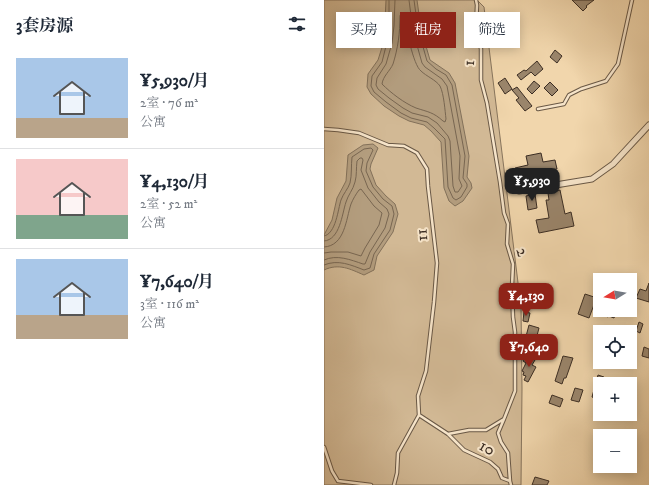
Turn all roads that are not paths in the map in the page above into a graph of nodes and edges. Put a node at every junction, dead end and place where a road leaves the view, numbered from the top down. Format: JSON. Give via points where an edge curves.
{"nodes":[{"id":1,"x":476,"y":0,"type":"edge"},
{"id":2,"x":632,"y":0,"type":"edge"},
{"id":3,"x":481,"y":80,"type":"joint"},
{"id":4,"x":538,"y":109,"type":"dead end"},
{"id":5,"x":649,"y":125,"type":"edge"},
{"id":6,"x":324,"y":129,"type":"edge"},
{"id":7,"x":519,"y":191,"type":"dead end"},
{"id":8,"x":419,"y":415,"type":"junction"},
{"id":9,"x":504,"y":419,"type":"junction"},
{"id":10,"x":448,"y":434,"type":"junction"},
{"id":11,"x":324,"y":447,"type":"edge"},
{"id":12,"x":338,"y":481,"type":"junction"},
{"id":13,"x":510,"y":481,"type":"junction"},
{"id":14,"x":337,"y":485,"type":"edge"},
{"id":15,"x":371,"y":485,"type":"edge"},
{"id":16,"x":394,"y":485,"type":"edge"},
{"id":17,"x":511,"y":485,"type":"edge"}],
"edges":[{"from":1,"to":3,"type":"lane","name":"1"},
{"from":2,"to":4,"type":"lane","via":[[618,64],[606,81],[569,95],[564,104]]},
{"from":3,"to":9,"type":"lane","name":"2","via":[[508,224],[507,244],[513,264],[515,391]]},
{"from":5,"to":7,"type":"street","via":[[613,164],[592,179]]},
{"from":6,"to":8,"type":"lane","name":"11","via":[[359,132],[388,145],[404,146],[417,153],[427,169],[437,263],[426,371],[418,396]]},
{"from":8,"to":10,"type":"lane","name":"10"},
{"from":8,"to":16,"type":"lane","via":[[398,453]]},
{"from":9,"to":10,"type":"lane","via":[[486,430]]},
{"from":9,"to":13,"type":"lane","name":"2","via":[[498,432],[500,442],[508,453]]},
{"from":10,"to":13,"type":"lane","name":"10","via":[[464,450],[490,462],[498,469],[502,478]]},
{"from":11,"to":12,"type":"lane"},
{"from":12,"to":14,"type":"lane"},
{"from":12,"to":15,"type":"lane"},
{"from":13,"to":17,"type":"lane"}]}
